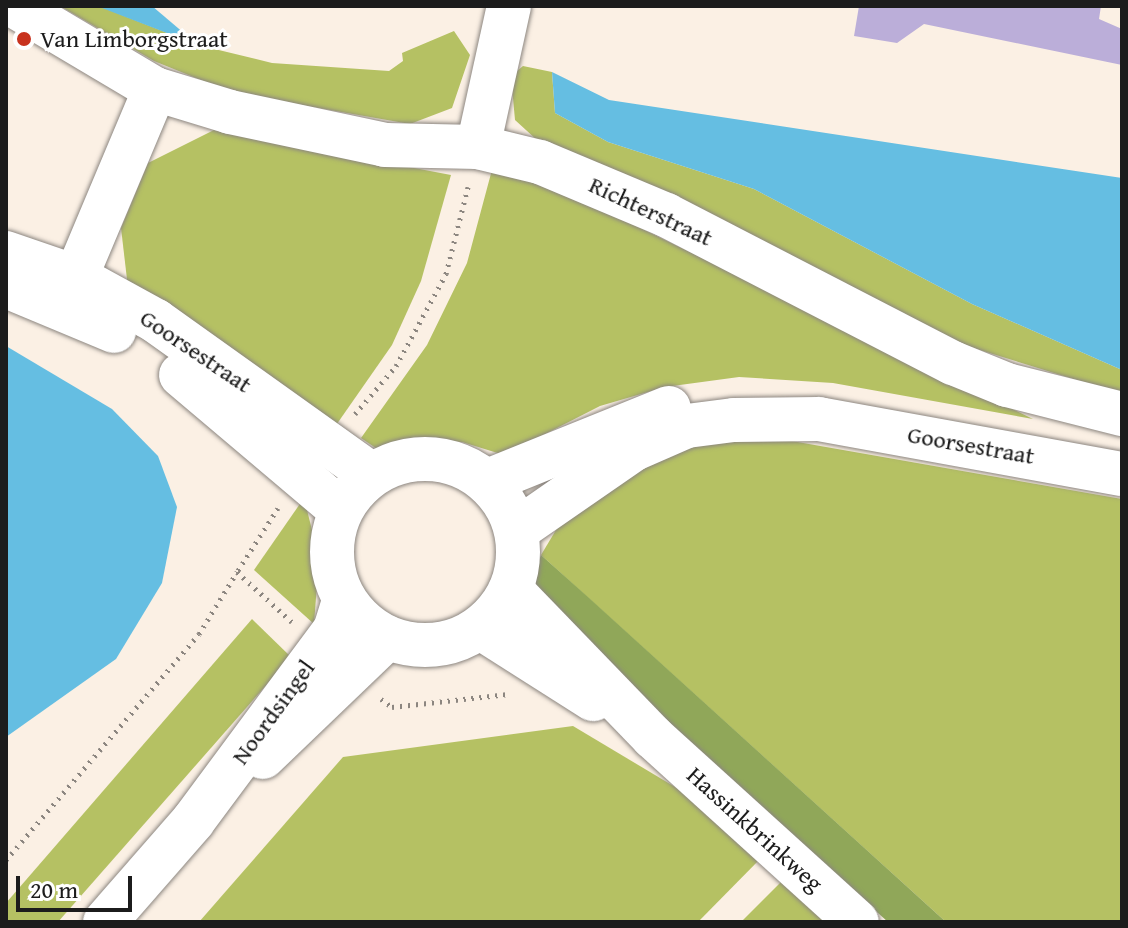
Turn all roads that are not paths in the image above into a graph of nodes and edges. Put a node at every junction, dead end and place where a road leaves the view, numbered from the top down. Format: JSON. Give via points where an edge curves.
{"nodes":[{"id":1,"x":15,"y":6,"type":"edge"},
{"id":2,"x":509,"y":6,"type":"edge"},
{"id":3,"x":155,"y":89,"type":"junction"},
{"id":4,"x":478,"y":147,"type":"junction"},
{"id":5,"x":6,"y":253,"type":"edge"},
{"id":6,"x":6,"y":286,"type":"edge"},
{"id":7,"x":70,"y":291,"type":"junction"},
{"id":8,"x":1122,"y":414,"type":"edge"},
{"id":9,"x":819,"y":419,"type":"junction"},
{"id":10,"x":315,"y":459,"type":"junction"},
{"id":11,"x":1122,"y":474,"type":"edge"},
{"id":12,"x":372,"y":475,"type":"junction"},
{"id":13,"x":488,"y":481,"type":"junction"},
{"id":14,"x":341,"y":510,"type":"junction"},
{"id":15,"x":517,"y":530,"type":"junction"},
{"id":16,"x":511,"y":590,"type":"junction"},
{"id":17,"x":344,"y":600,"type":"junction"},
{"id":18,"x":481,"y":628,"type":"junction"},
{"id":19,"x":387,"y":638,"type":"junction"},
{"id":20,"x":653,"y":737,"type":"junction"},
{"id":21,"x":193,"y":821,"type":"junction"},
{"id":22,"x":105,"y":922,"type":"edge"},
{"id":23,"x":857,"y":922,"type":"edge"}],
"edges":[{"from":1,"to":3,"type":"main road","name":"Richterstraat"},
{"from":2,"to":4,"type":"main road"},
{"from":3,"to":4,"type":"main road","name":"Richterstraat","via":[[385,145]]},
{"from":3,"to":7,"type":"main road"},
{"from":4,"to":8,"type":"main road","name":"Richterstraat","via":[[612,189],[1007,385]]},
{"from":5,"to":7,"type":"main road","name":"Goorsestraat"},
{"from":6,"to":7,"type":"main road","name":"Goorsestraat"},
{"from":7,"to":10,"type":"main road","name":"Goorsestraat","via":[[226,406]]},
{"from":9,"to":11,"type":"main road","name":"Goorsestraat"},
{"from":9,"to":13,"type":"main road","name":"Goorsestraat","via":[[772,401],[688,402],[621,422]]},
{"from":9,"to":15,"type":"main road","name":"Goorsestraat","via":[[687,426],[634,449]]},
{"from":10,"to":12,"type":"main road","name":"Goorsestraat"},
{"from":10,"to":14,"type":"main road","name":"Goorsestraat"},
{"from":12,"to":13,"type":"main road","via":[[432,458]]},
{"from":12,"to":14,"type":"main road"},
{"from":13,"to":15,"type":"main road"},
{"from":14,"to":17,"type":"main road","via":[[332,564]]},
{"from":15,"to":16,"type":"main road"},
{"from":16,"to":18,"type":"main road"},
{"from":16,"to":20,"type":"main road","name":"Hassinkbrinkweg"},
{"from":17,"to":19,"type":"main road"},
{"from":17,"to":21,"type":"main road","name":"Noordsingel","via":[[319,648]]},
{"from":18,"to":19,"type":"main road","via":[[426,646]]},
{"from":18,"to":20,"type":"main road","name":"Hassinkbrinkweg"},
{"from":19,"to":21,"type":"main road","name":"Noordsingel"},
{"from":20,"to":23,"type":"main road","name":"Hassinkbrinkweg"},
{"from":21,"to":22,"type":"main road","name":"Noordsingel"}]}
